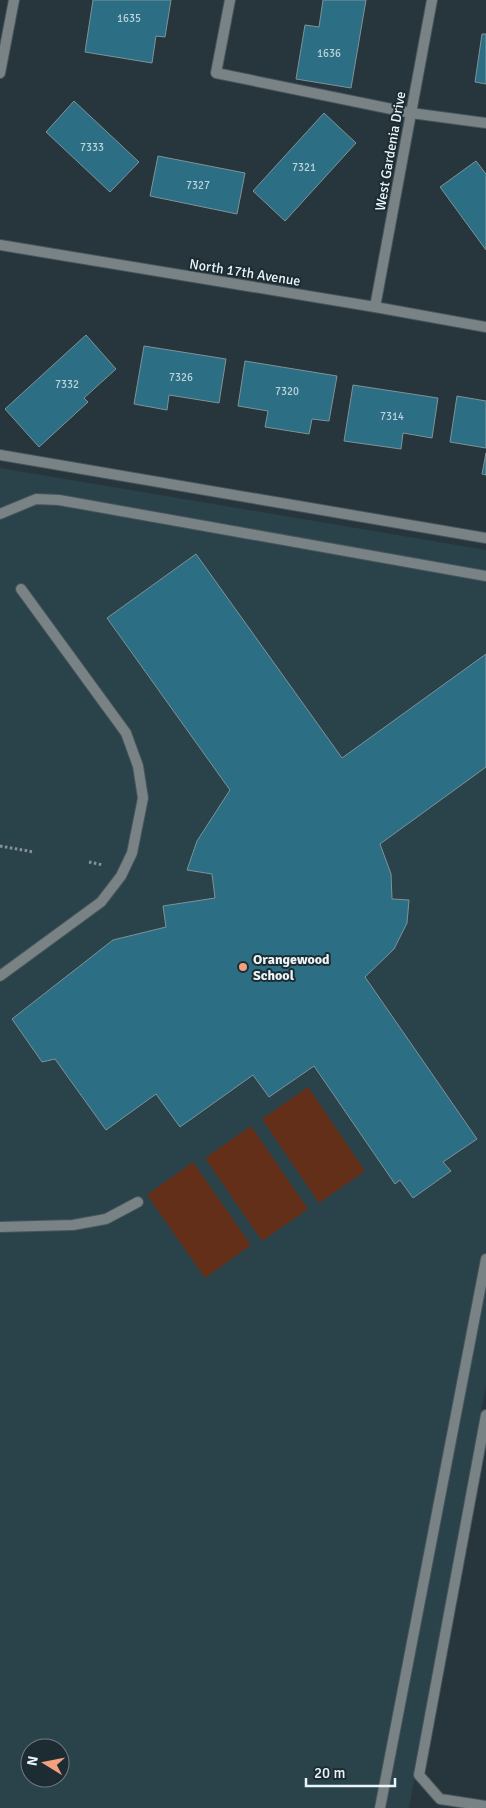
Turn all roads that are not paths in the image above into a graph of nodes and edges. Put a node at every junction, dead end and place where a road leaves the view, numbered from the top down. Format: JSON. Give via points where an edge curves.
{"nodes":[{"id":1,"x":14,"y":0,"type":"edge"},
{"id":2,"x":230,"y":0,"type":"edge"},
{"id":3,"x":432,"y":0,"type":"edge"},
{"id":4,"x":5,"y":24,"type":"edge"},
{"id":5,"x":0,"y":73,"type":"edge"},
{"id":6,"x":411,"y":113,"type":"junction"},
{"id":7,"x":486,"y":123,"type":"edge"},
{"id":8,"x":0,"y":246,"type":"edge"},
{"id":9,"x":375,"y":307,"type":"junction"},
{"id":10,"x":486,"y":327,"type":"edge"},
{"id":11,"x":0,"y":455,"type":"edge"},
{"id":12,"x":0,"y":514,"type":"edge"},
{"id":13,"x":486,"y":538,"type":"edge"},
{"id":14,"x":486,"y":576,"type":"edge"},
{"id":15,"x":21,"y":589,"type":"dead end"},
{"id":16,"x":0,"y":976,"type":"edge"},
{"id":17,"x":138,"y":1202,"type":"dead end"},
{"id":18,"x":0,"y":1227,"type":"edge"},
{"id":19,"x":486,"y":1259,"type":"edge"},
{"id":20,"x":486,"y":1415,"type":"edge"},
{"id":21,"x":486,"y":1806,"type":"edge"},
{"id":22,"x":380,"y":1808,"type":"edge"}],
"edges":[{"from":1,"to":4,"type":"street"},
{"from":2,"to":6,"type":"street","via":[[216,73]]},
{"from":3,"to":6,"type":"street","name":"West Gardenia Drive"},
{"from":4,"to":5,"type":"street"},
{"from":6,"to":7,"type":"street"},
{"from":6,"to":9,"type":"street","name":"West Gardenia Drive"},
{"from":8,"to":9,"type":"street","name":"North 17th Avenue"},
{"from":9,"to":10,"type":"street","name":"North 17th Avenue"},
{"from":11,"to":13,"type":"street"},
{"from":12,"to":14,"type":"street","via":[[36,500],[59,500]]},
{"from":15,"to":16,"type":"street","via":[[126,733],[138,766],[143,798],[132,853],[121,876],[101,902]]},
{"from":17,"to":18,"type":"street","via":[[106,1219],[74,1225]]},
{"from":19,"to":22,"type":"street"},
{"from":20,"to":21,"type":"street","via":[[419,1775],[440,1799]]}]}
